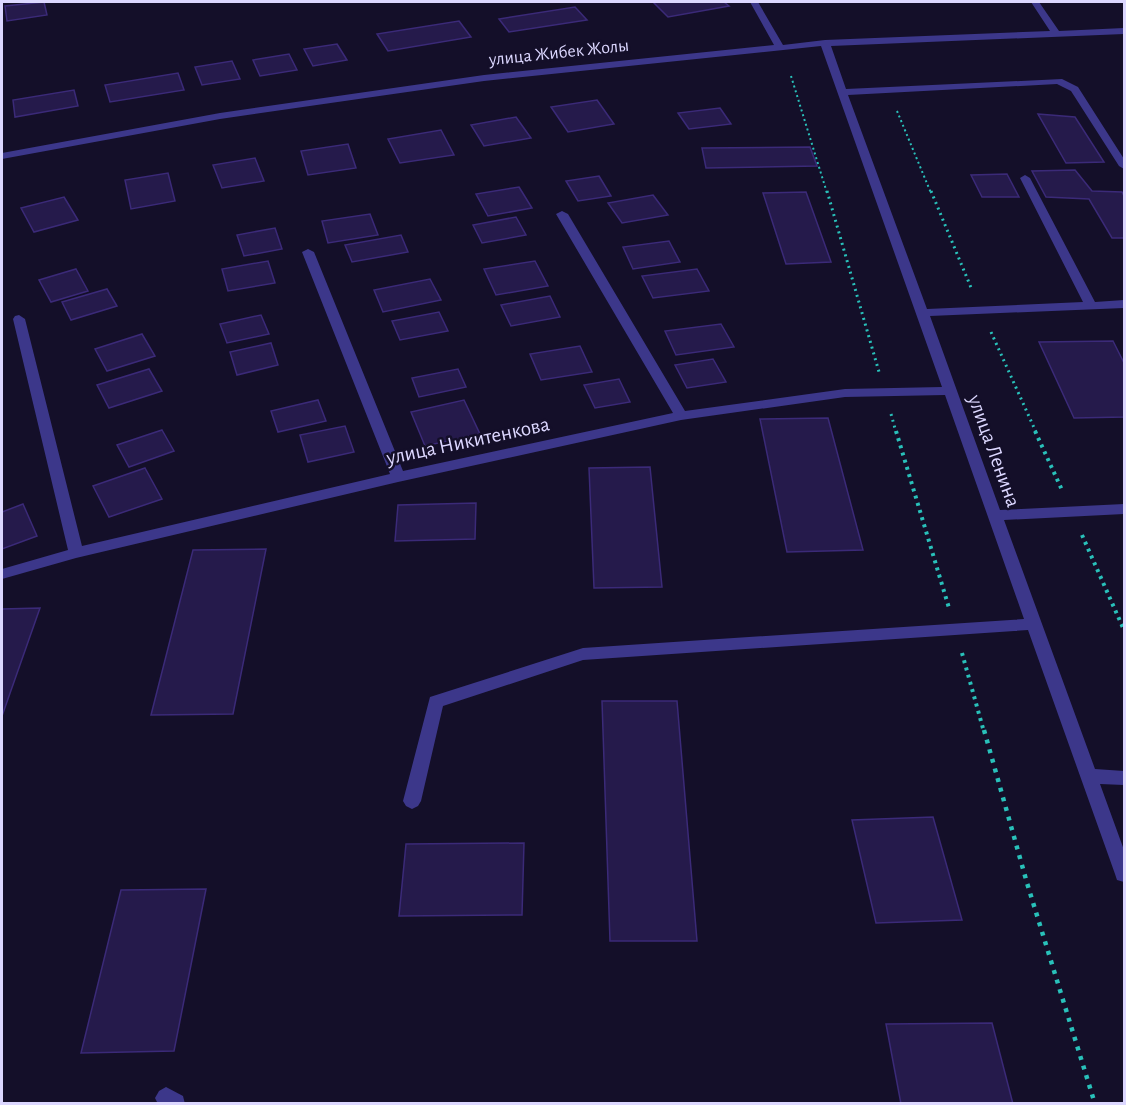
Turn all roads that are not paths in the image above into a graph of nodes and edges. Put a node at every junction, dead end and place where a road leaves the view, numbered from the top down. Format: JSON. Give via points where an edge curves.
{"nodes":[{"id":1,"x":754,"y":2,"type":"edge"},
{"id":2,"x":1035,"y":2,"type":"edge"},
{"id":3,"x":1125,"y":31,"type":"edge"},
{"id":4,"x":1056,"y":33,"type":"junction"},
{"id":5,"x":825,"y":43,"type":"junction"},
{"id":6,"x":780,"y":47,"type":"junction"},
{"id":7,"x":843,"y":92,"type":"junction"},
{"id":8,"x":2,"y":156,"type":"edge"},
{"id":9,"x":1125,"y":166,"type":"edge"},
{"id":10,"x":1025,"y":178,"type":"dead end"},
{"id":11,"x":562,"y":214,"type":"dead end"},
{"id":12,"x":308,"y":252,"type":"dead end"},
{"id":13,"x":1125,"y":304,"type":"edge"},
{"id":14,"x":1091,"y":306,"type":"junction"},
{"id":15,"x":922,"y":313,"type":"junction"},
{"id":16,"x":19,"y":319,"type":"dead end"},
{"id":17,"x":950,"y":391,"type":"junction"},
{"id":18,"x":681,"y":416,"type":"junction"},
{"id":19,"x":398,"y":477,"type":"junction"},
{"id":20,"x":1125,"y":509,"type":"edge"},
{"id":21,"x":995,"y":515,"type":"junction"},
{"id":22,"x":76,"y":553,"type":"junction"},
{"id":23,"x":2,"y":574,"type":"edge"},
{"id":24,"x":1034,"y":624,"type":"junction"},
{"id":25,"x":1089,"y":776,"type":"junction"},
{"id":26,"x":1125,"y":778,"type":"edge"},
{"id":27,"x":412,"y":801,"type":"dead end"},
{"id":28,"x":1125,"y":874,"type":"edge"}],
"edges":[{"from":1,"to":6,"type":"street"},
{"from":2,"to":4,"type":"street"},
{"from":3,"to":4,"type":"street","name":"улица Жибек Жолы"},
{"from":4,"to":5,"type":"street","name":"улица Жибек Жолы"},
{"from":5,"to":6,"type":"street","name":"улица Жибек Жолы"},
{"from":5,"to":7,"type":"street","name":"улица Ленина"},
{"from":6,"to":8,"type":"street","name":"улица Жибек Жолы","via":[[484,78],[220,116]]},
{"from":7,"to":9,"type":"street","via":[[1059,81],[1075,89]]},
{"from":7,"to":15,"type":"street","name":"улица Ленина"},
{"from":10,"to":14,"type":"street"},
{"from":11,"to":18,"type":"street"},
{"from":12,"to":19,"type":"street"},
{"from":13,"to":14,"type":"street"},
{"from":14,"to":15,"type":"street"},
{"from":15,"to":17,"type":"street","name":"улица Ленина"},
{"from":16,"to":22,"type":"street"},
{"from":17,"to":18,"type":"street","name":"улица Никитенкова","via":[[845,393]]},
{"from":17,"to":21,"type":"street","name":"улица Ленина"},
{"from":18,"to":19,"type":"street","name":"улица Никитенкова"},
{"from":19,"to":22,"type":"street","name":"улица Никитенкова"},
{"from":20,"to":21,"type":"street"},
{"from":21,"to":24,"type":"street","name":"улица Ленина"},
{"from":22,"to":23,"type":"street","name":"улица Никитенкова"},
{"from":24,"to":25,"type":"street","name":"улица Ленина"},
{"from":24,"to":27,"type":"street","via":[[583,654],[436,702]]},
{"from":25,"to":26,"type":"street"},
{"from":25,"to":28,"type":"street","name":"улица Ленина"}]}
